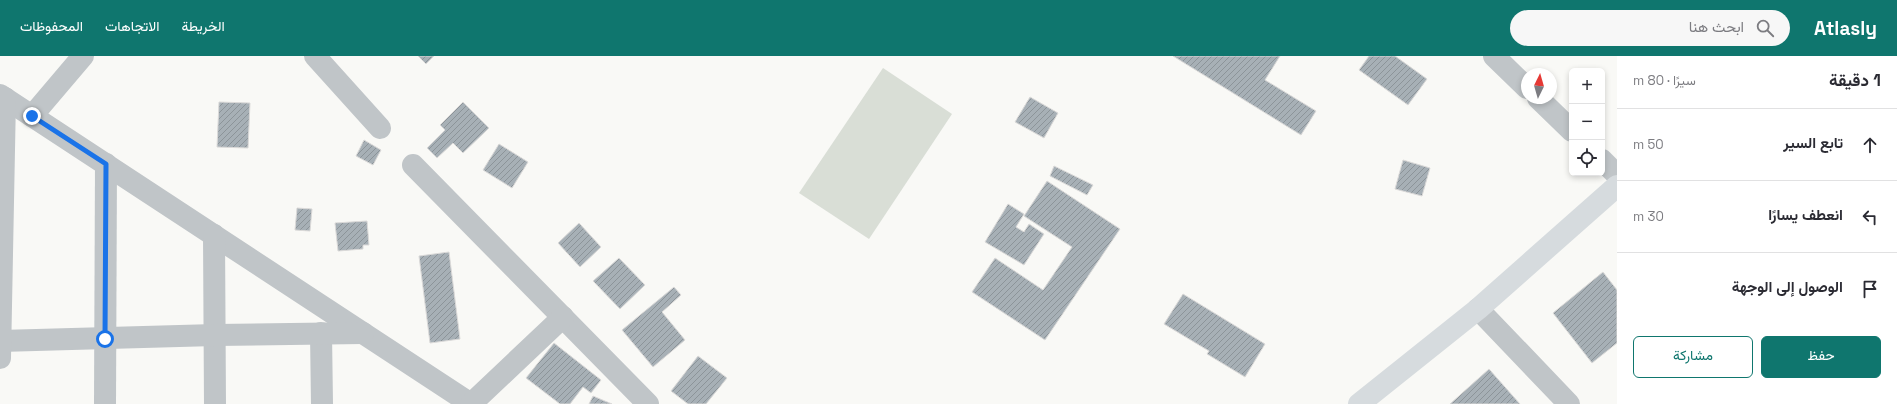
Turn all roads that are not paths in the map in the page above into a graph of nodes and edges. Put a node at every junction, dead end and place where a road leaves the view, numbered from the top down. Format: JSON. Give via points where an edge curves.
{"nodes":[{"id":1,"x":83,"y":56,"type":"edge"},
{"id":2,"x":314,"y":56,"type":"edge"},
{"id":3,"x":1494,"y":56,"type":"edge"},
{"id":4,"x":1521,"y":82,"type":"edge"},
{"id":5,"x":3,"y":96,"type":"edge"},
{"id":6,"x":1544,"y":104,"type":"edge"},
{"id":7,"x":32,"y":116,"type":"junction"},
{"id":8,"x":380,"y":128,"type":"dead end"},
{"id":9,"x":1569,"y":128,"type":"edge"},
{"id":10,"x":1605,"y":163,"type":"edge"},
{"id":11,"x":106,"y":164,"type":"junction"},
{"id":12,"x":413,"y":165,"type":"dead end"},
{"id":13,"x":1617,"y":175,"type":"edge"},
{"id":14,"x":1617,"y":186,"type":"edge"},
{"id":15,"x":214,"y":235,"type":"junction"},
{"id":16,"x":1478,"y":309,"type":"junction"},
{"id":17,"x":563,"y":317,"type":"junction"},
{"id":18,"x":363,"y":333,"type":"junction"},
{"id":19,"x":321,"y":334,"type":"junction"},
{"id":20,"x":215,"y":335,"type":"junction"},
{"id":21,"x":105,"y":339,"type":"junction"},
{"id":22,"x":0,"y":341,"type":"edge"},
{"id":23,"x":0,"y":358,"type":"edge"},
{"id":24,"x":105,"y":404,"type":"edge"},
{"id":25,"x":215,"y":404,"type":"edge"},
{"id":26,"x":322,"y":404,"type":"edge"},
{"id":27,"x":471,"y":404,"type":"edge"},
{"id":28,"x":648,"y":404,"type":"edge"},
{"id":29,"x":1360,"y":404,"type":"edge"},
{"id":30,"x":1569,"y":404,"type":"edge"}],
"edges":[{"from":1,"to":7,"type":"street"},
{"from":2,"to":8,"type":"street"},
{"from":3,"to":4,"type":"street"},
{"from":5,"to":7,"type":"street"},
{"from":5,"to":22,"type":"street"},
{"from":6,"to":9,"type":"street"},
{"from":7,"to":11,"type":"street"},
{"from":10,"to":13,"type":"street"},
{"from":11,"to":15,"type":"street"},
{"from":11,"to":21,"type":"street"},
{"from":12,"to":17,"type":"street"},
{"from":14,"to":16,"type":"main road"},
{"from":15,"to":18,"type":"street"},
{"from":15,"to":20,"type":"street"},
{"from":16,"to":29,"type":"main road"},
{"from":16,"to":30,"type":"street"},
{"from":17,"to":27,"type":"street"},
{"from":17,"to":28,"type":"street"},
{"from":18,"to":19,"type":"street"},
{"from":18,"to":27,"type":"street"},
{"from":19,"to":20,"type":"street"},
{"from":19,"to":26,"type":"street"},
{"from":20,"to":21,"type":"street"},
{"from":20,"to":25,"type":"street"},
{"from":21,"to":22,"type":"street"},
{"from":21,"to":24,"type":"street"},
{"from":22,"to":23,"type":"street"}]}
